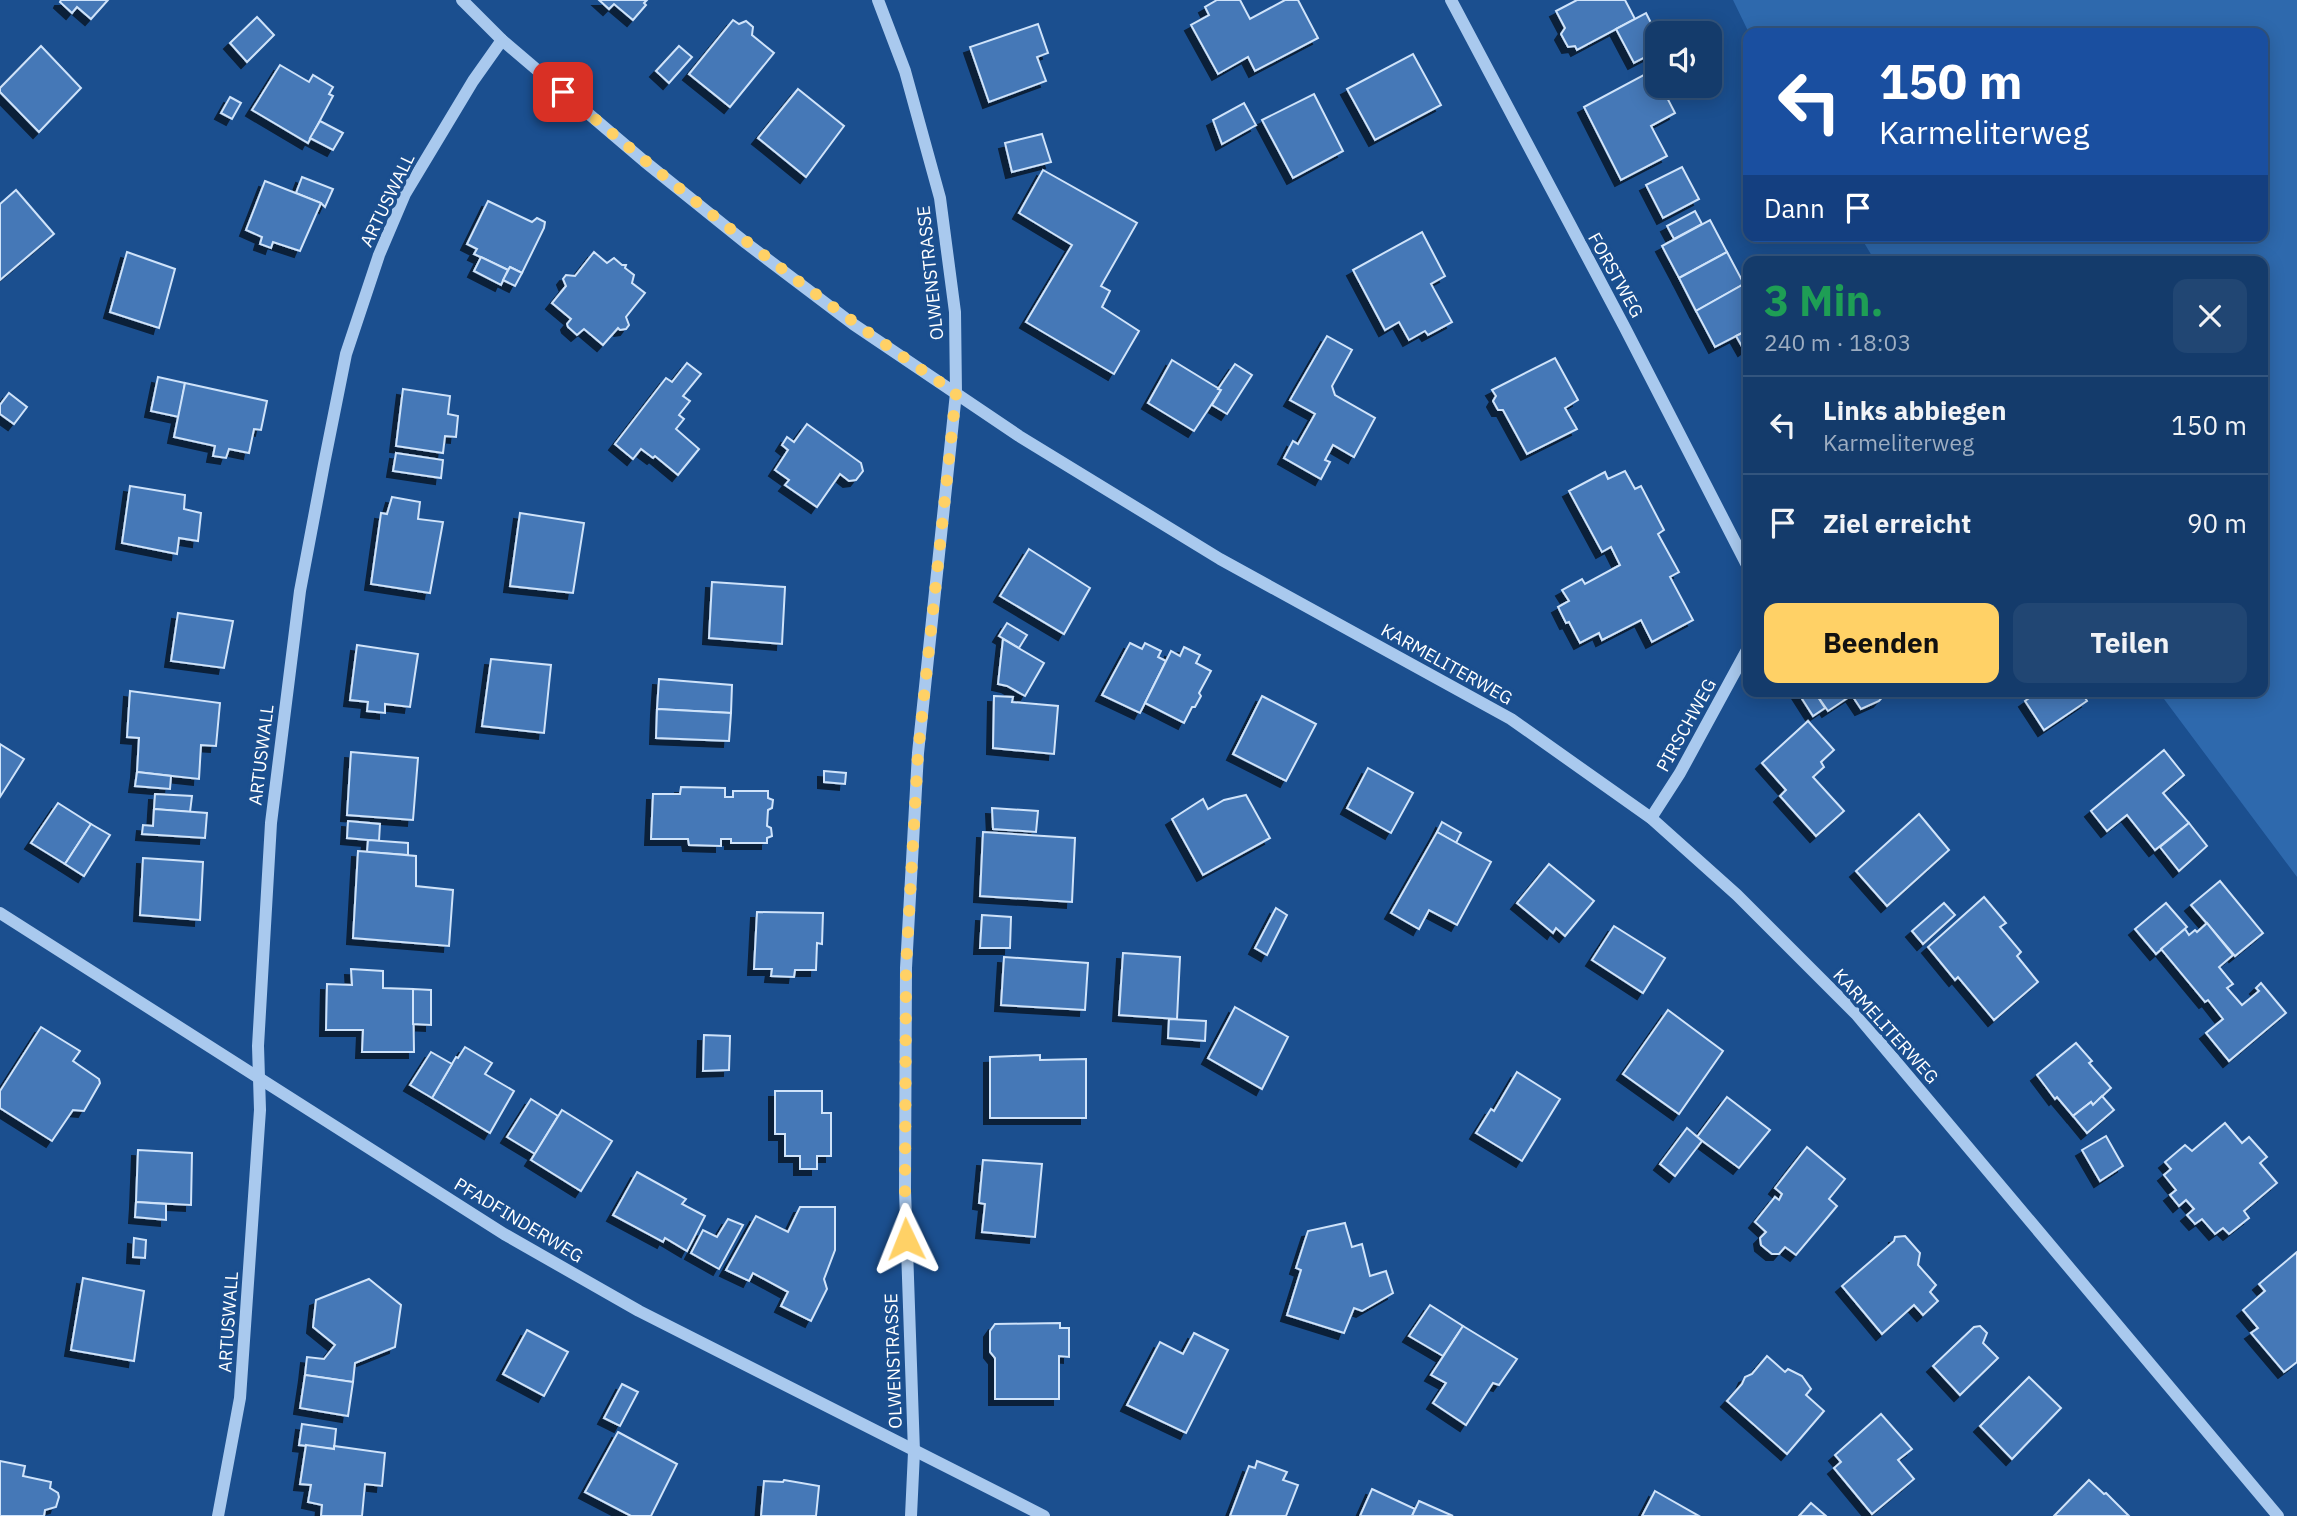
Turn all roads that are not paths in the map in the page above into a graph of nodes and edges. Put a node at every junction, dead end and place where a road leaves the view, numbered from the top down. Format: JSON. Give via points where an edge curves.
{"nodes":[{"id":1,"x":462,"y":0,"type":"edge"},
{"id":2,"x":878,"y":0,"type":"edge"},
{"id":3,"x":1451,"y":0,"type":"edge"},
{"id":4,"x":502,"y":40,"type":"junction"},
{"id":5,"x":956,"y":393,"type":"junction"},
{"id":6,"x":1743,"y":557,"type":"edge"},
{"id":7,"x":1743,"y":657,"type":"edge"},
{"id":8,"x":1651,"y":818,"type":"junction"},
{"id":9,"x":0,"y":913,"type":"edge"},
{"id":10,"x":260,"y":1079,"type":"junction"},
{"id":11,"x":914,"y":1452,"type":"junction"},
{"id":12,"x":218,"y":1516,"type":"edge"},
{"id":13,"x":911,"y":1516,"type":"edge"},
{"id":14,"x":1044,"y":1516,"type":"edge"},
{"id":15,"x":2278,"y":1516,"type":"edge"}],
"edges":[{"from":1,"to":4,"type":"street","name":"KARMELITERWEG"},
{"from":2,"to":5,"type":"street","name":"OLWENSTRASSE","via":[[905,71],[940,198],[955,312]]},
{"from":3,"to":6,"type":"street","name":"FORSTWEG"},
{"from":4,"to":5,"type":"street","name":"KARMELITERWEG","via":[[746,243],[853,324]]},
{"from":4,"to":10,"type":"street","name":"ARTUSWALL","via":[[405,194],[346,354],[300,591],[271,823]]},
{"from":5,"to":8,"type":"street","name":"KARMELITERWEG","via":[[1220,559],[1511,719]]},
{"from":5,"to":11,"type":"street","name":"OLWENSTRASSE","via":[[918,753],[906,968],[905,1191]]},
{"from":7,"to":8,"type":"street","name":"PIRSCHWEG"},
{"from":8,"to":15,"type":"street","name":"KARMELITERWEG","via":[[1737,895],[1856,1014]]},
{"from":9,"to":10,"type":"street","name":"PFADFINDERWEG"},
{"from":10,"to":11,"type":"street","name":"PFADFINDERWEG","via":[[504,1234],[610,1295]]},
{"from":10,"to":12,"type":"street","name":"ARTUSWALL","via":[[240,1398]]},
{"from":11,"to":13,"type":"street","name":"OLWENSTRASSE"},
{"from":11,"to":14,"type":"street","name":"PFADFINDERWEG"}]}
